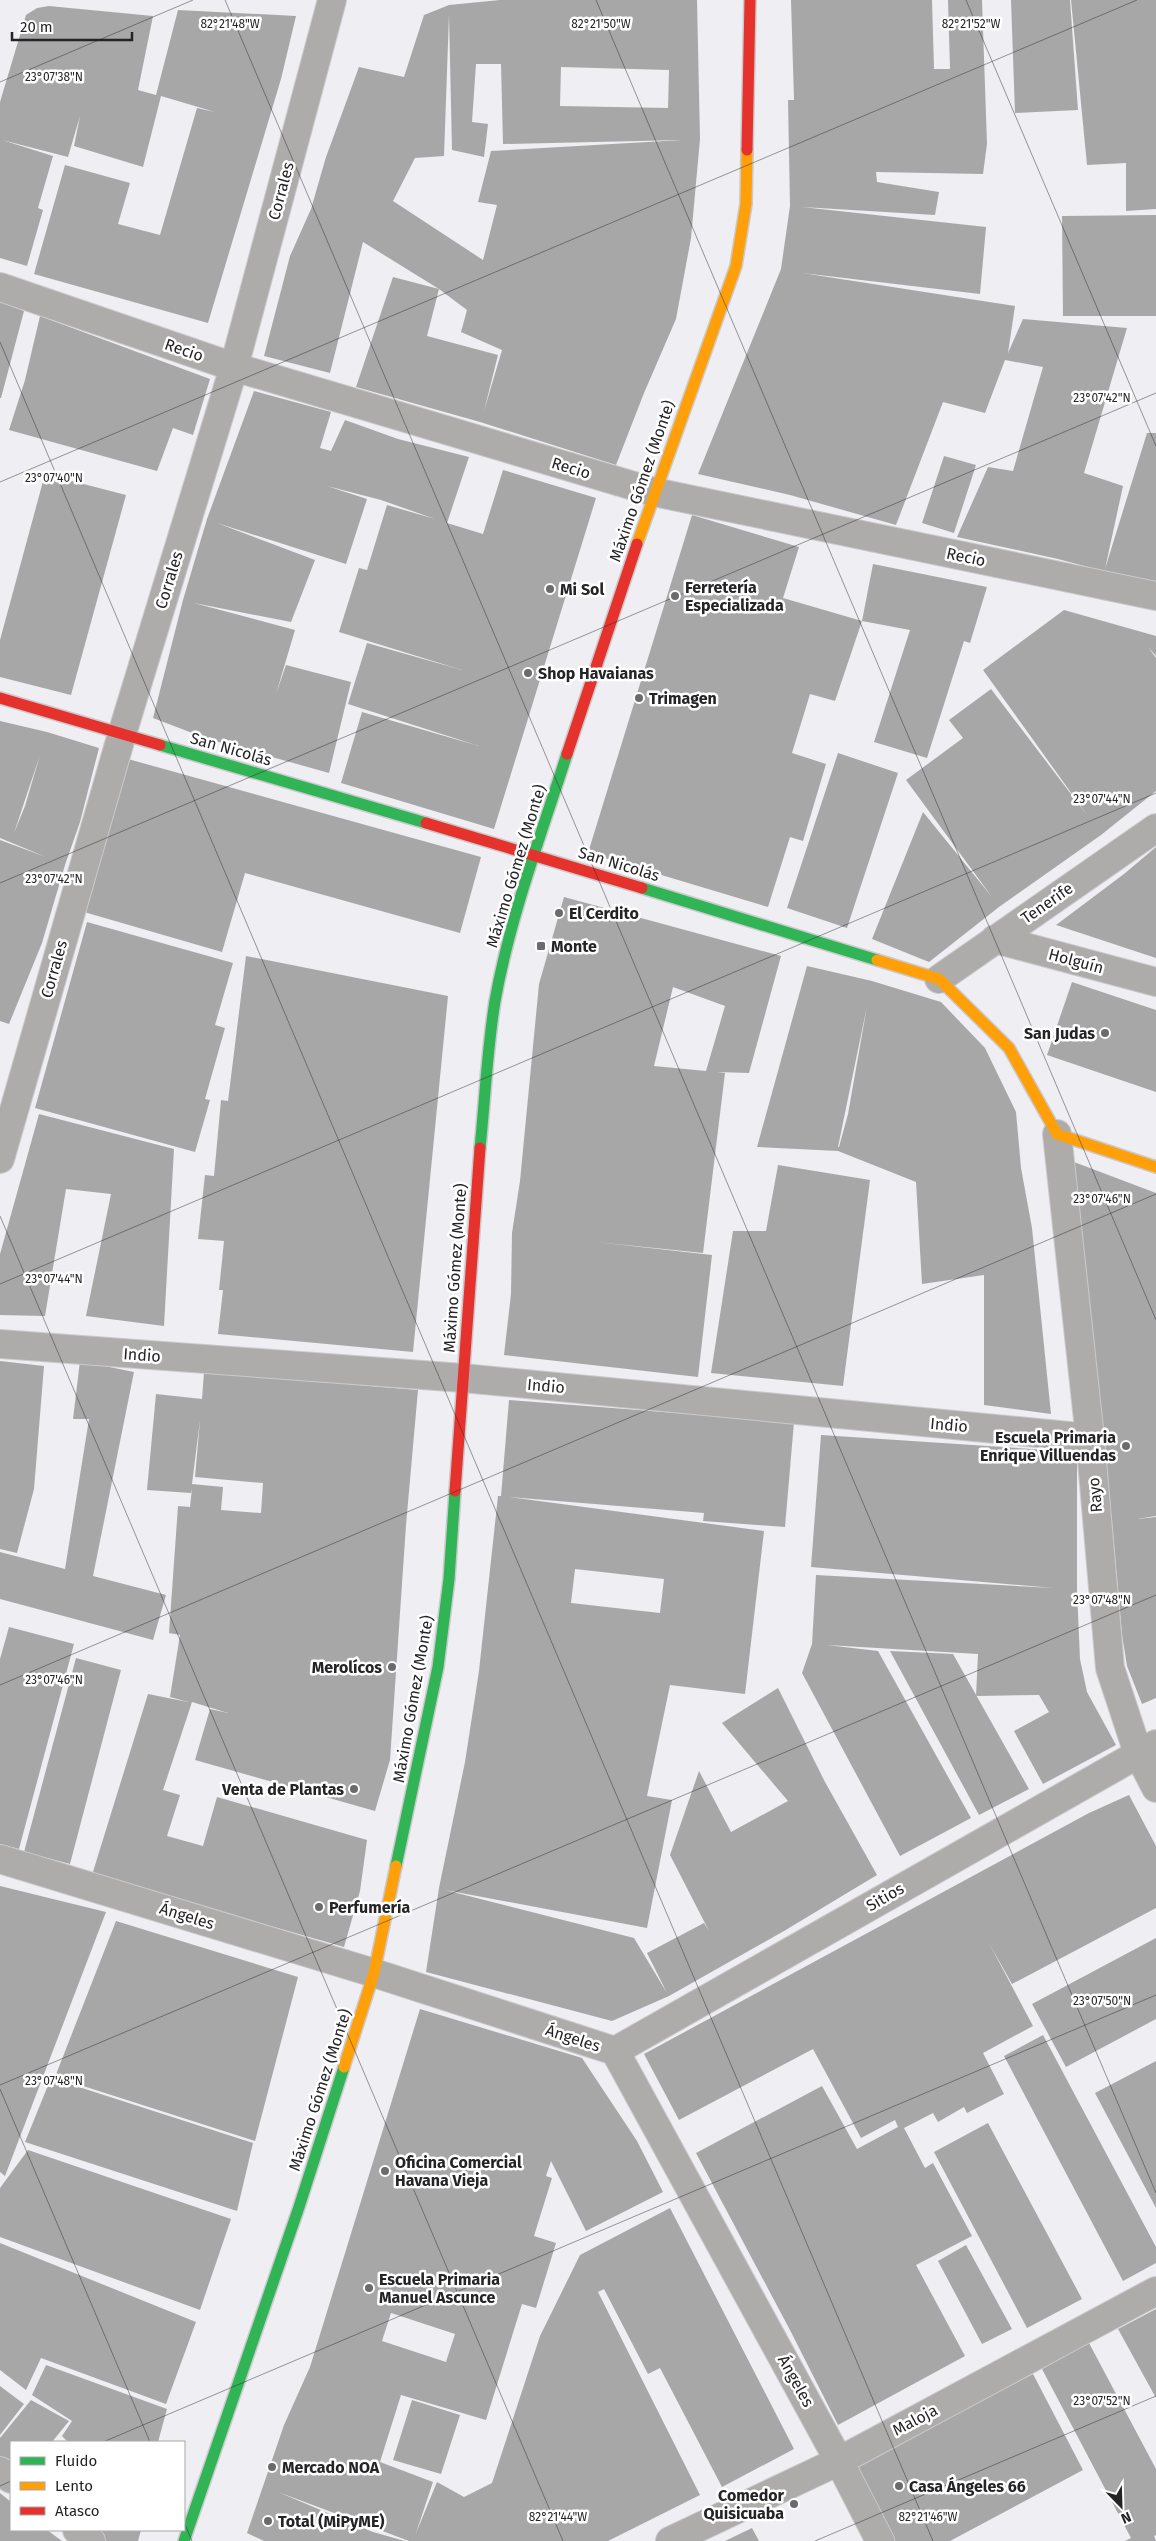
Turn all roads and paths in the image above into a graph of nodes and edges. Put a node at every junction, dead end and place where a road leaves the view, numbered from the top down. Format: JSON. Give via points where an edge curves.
{"nodes":[{"id":1,"x":332,"y":0,"type":"edge"},
{"id":2,"x":750,"y":0,"type":"edge"},
{"id":3,"x":0,"y":287,"type":"edge"},
{"id":4,"x":234,"y":367,"type":"junction"},
{"id":5,"x":654,"y":492,"type":"junction"},
{"id":6,"x":1156,"y":596,"type":"edge"},
{"id":7,"x":0,"y":698,"type":"edge"},
{"id":8,"x":122,"y":734,"type":"junction"},
{"id":9,"x":1156,"y":828,"type":"edge"},
{"id":10,"x":534,"y":855,"type":"junction"},
{"id":11,"x":995,"y":939,"type":"junction"},
{"id":12,"x":939,"y":979,"type":"junction"},
{"id":13,"x":1156,"y":982,"type":"edge"},
{"id":14,"x":1058,"y":1134,"type":"junction"},
{"id":15,"x":0,"y":1160,"type":"edge"},
{"id":16,"x":1156,"y":1167,"type":"edge"},
{"id":17,"x":0,"y":1344,"type":"edge"},
{"id":18,"x":462,"y":1378,"type":"junction"},
{"id":19,"x":1090,"y":1438,"type":"junction"},
{"id":20,"x":1147,"y":1749,"type":"edge"},
{"id":21,"x":1156,"y":1788,"type":"edge"},
{"id":22,"x":0,"y":1859,"type":"edge"},
{"id":23,"x":374,"y":1973,"type":"junction"},
{"id":24,"x":616,"y":2051,"type":"junction"},
{"id":25,"x":1156,"y":2291,"type":"edge"},
{"id":26,"x":839,"y":2461,"type":"junction"},
{"id":27,"x":78,"y":2531,"type":"edge"},
{"id":28,"x":91,"y":2541,"type":"edge"},
{"id":29,"x":184,"y":2541,"type":"edge"},
{"id":30,"x":670,"y":2541,"type":"edge"},
{"id":31,"x":880,"y":2541,"type":"edge"}],
"edges":[{"from":1,"to":4,"type":"street","name":"Corrales"},
{"from":2,"to":5,"type":"main road","name":"Máximo Gómez (Monte)","via":[[748,146],[742,238],[729,288]]},
{"from":3,"to":4,"type":"street","name":"Recio"},
{"from":4,"to":5,"type":"street","name":"Recio"},
{"from":4,"to":8,"type":"street","name":"Corrales"},
{"from":5,"to":6,"type":"street","name":"Recio"},
{"from":5,"to":10,"type":"main road","name":"Máximo Gómez (Monte)"},
{"from":7,"to":8,"type":"main road","name":"San Nicolás"},
{"from":8,"to":10,"type":"main road","name":"San Nicolás"},
{"from":8,"to":15,"type":"street","name":"Corrales"},
{"from":9,"to":11,"type":"street","name":"Tenerife"},
{"from":10,"to":12,"type":"main road","name":"San Nicolás"},
{"from":10,"to":18,"type":"main road","name":"Máximo Gómez (Monte)","via":[[495,1002]]},
{"from":11,"to":12,"type":"street","name":"Tenerife"},
{"from":11,"to":13,"type":"street","name":"Holguín"},
{"from":12,"to":14,"type":"main road","name":"San Nicolás","via":[[1009,1048]]},
{"from":14,"to":16,"type":"main road"},
{"from":14,"to":19,"type":"street","name":"Rayo"},
{"from":17,"to":18,"type":"street","name":"Indio"},
{"from":18,"to":19,"type":"street","name":"Indio"},
{"from":18,"to":23,"type":"main road","name":"Máximo Gómez (Monte)","via":[[450,1579],[438,1667]]},
{"from":19,"to":20,"type":"street","name":"Rayo","via":[[1110,1668]]},
{"from":20,"to":21,"type":"street","name":"Rayo"},
{"from":20,"to":24,"type":"street","name":"Sitios"},
{"from":22,"to":23,"type":"street","name":"Ángeles"},
{"from":23,"to":24,"type":"street","name":"Ángeles"},
{"from":23,"to":29,"type":"main road","name":"Máximo Gómez (Monte)","via":[[299,2207]]},
{"from":24,"to":26,"type":"street","name":"Ángeles"},
{"from":25,"to":26,"type":"street","name":"Maloja"},
{"from":26,"to":30,"type":"street","name":"Maloja"},
{"from":26,"to":31,"type":"street","name":"Ángeles"},
{"from":27,"to":28,"type":"street"}]}
